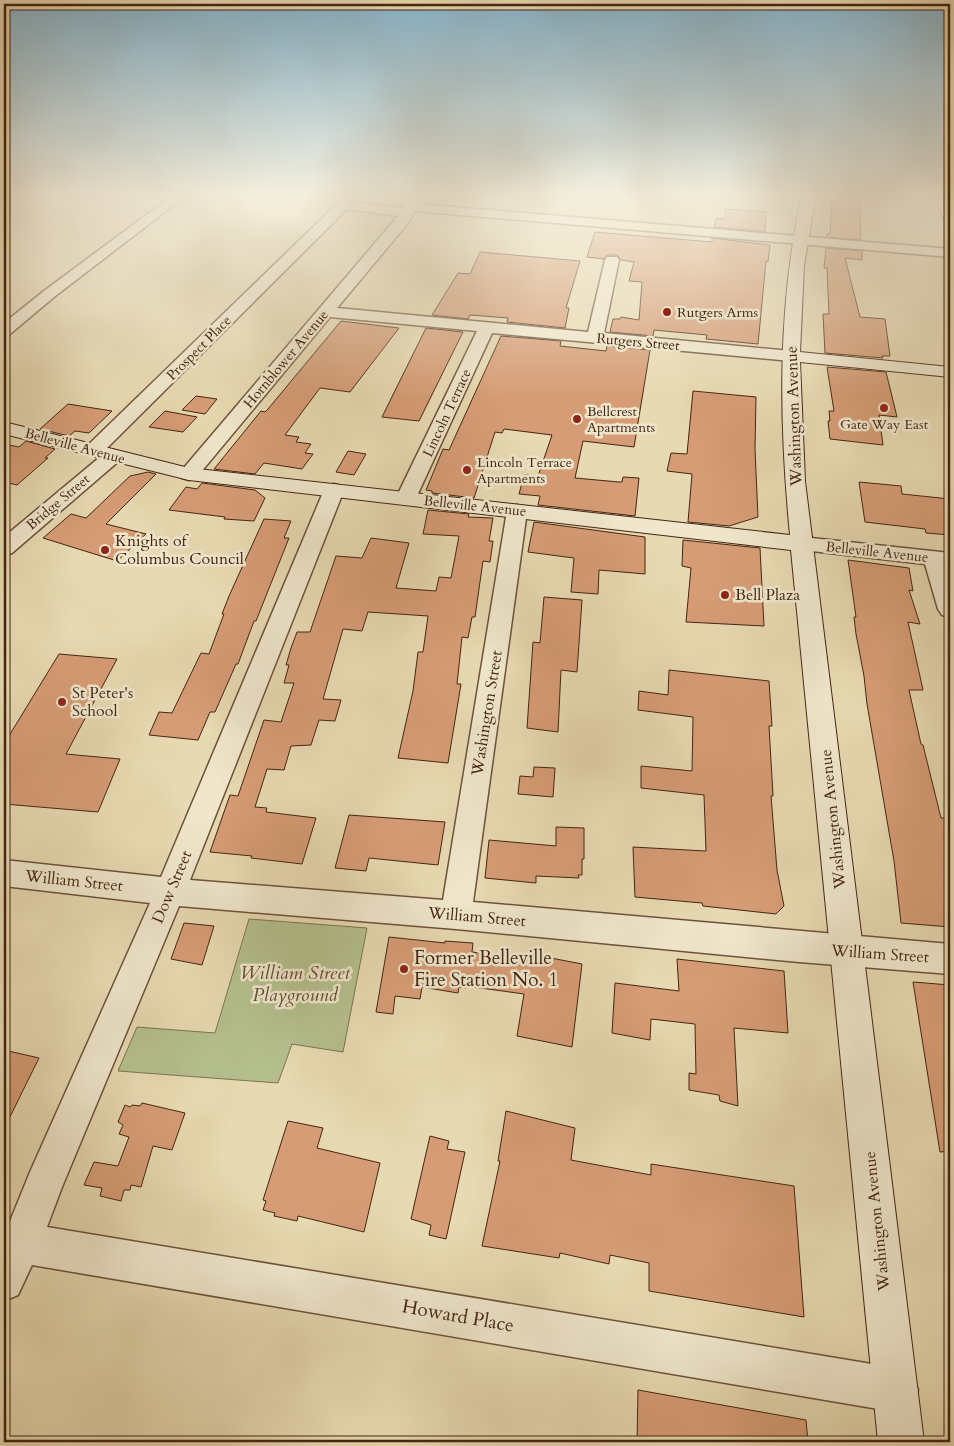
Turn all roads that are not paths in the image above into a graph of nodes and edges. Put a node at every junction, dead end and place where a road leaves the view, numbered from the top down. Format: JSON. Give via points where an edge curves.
{"nodes":[{"id":1,"x":91,"y":262,"type":"edge"},
{"id":2,"x":288,"y":262,"type":"edge"},
{"id":3,"x":365,"y":262,"type":"edge"},
{"id":4,"x":611,"y":262,"type":"edge"},
{"id":5,"x":797,"y":262,"type":"edge"},
{"id":6,"x":326,"y":312,"type":"junction"},
{"id":7,"x":487,"y":327,"type":"junction"},
{"id":8,"x":4,"y":331,"type":"edge"},
{"id":9,"x":595,"y":338,"type":"junction"},
{"id":10,"x":791,"y":356,"type":"junction"},
{"id":11,"x":950,"y":372,"type":"edge"},
{"id":12,"x":4,"y":428,"type":"edge"},
{"id":13,"x":103,"y":453,"type":"junction"},
{"id":14,"x":189,"y":474,"type":"junction"},
{"id":15,"x":334,"y":490,"type":"junction"},
{"id":16,"x":406,"y":498,"type":"junction"},
{"id":17,"x":517,"y":511,"type":"junction"},
{"id":18,"x":802,"y":544,"type":"junction"},
{"id":19,"x":4,"y":548,"type":"edge"},
{"id":20,"x":942,"y":559,"type":"edge"},
{"id":21,"x":950,"y":609,"type":"edge"},
{"id":22,"x":4,"y":874,"type":"edge"},
{"id":23,"x":170,"y":892,"type":"junction"},
{"id":24,"x":456,"y":915,"type":"junction"},
{"id":25,"x":848,"y":951,"type":"junction"},
{"id":26,"x":950,"y":959,"type":"edge"},
{"id":27,"x":21,"y":1243,"type":"junction"},
{"id":28,"x":4,"y":1281,"type":"edge"},
{"id":29,"x":896,"y":1390,"type":"junction"},
{"id":30,"x":901,"y":1442,"type":"edge"}],
"edges":[{"from":1,"to":8,"type":"street"},
{"from":2,"to":13,"type":"street","name":"Prospect Place"},
{"from":3,"to":6,"type":"street","name":"Hornblower Avenue"},
{"from":4,"to":9,"type":"street"},
{"from":5,"to":10,"type":"main road","name":"Washington Avenue"},
{"from":6,"to":7,"type":"street","name":"Rutgers Street"},
{"from":6,"to":14,"type":"street","name":"Hornblower Avenue"},
{"from":7,"to":9,"type":"street","name":"Rutgers Street"},
{"from":7,"to":16,"type":"street","name":"Lincoln Terrace"},
{"from":9,"to":10,"type":"street","name":"Rutgers Street"},
{"from":10,"to":11,"type":"main road","name":"Rutgers Street"},
{"from":10,"to":18,"type":"main road","name":"Washington Avenue","via":[[795,473]]},
{"from":12,"to":13,"type":"main road","name":"Belleville Avenue"},
{"from":13,"to":14,"type":"main road","name":"Belleville Avenue"},
{"from":13,"to":19,"type":"street","name":"Bridge Street"},
{"from":14,"to":15,"type":"main road","name":"Belleville Avenue"},
{"from":15,"to":16,"type":"main road","name":"Belleville Avenue"},
{"from":15,"to":23,"type":"street","name":"Dow Street"},
{"from":16,"to":17,"type":"main road","name":"Belleville Avenue"},
{"from":17,"to":18,"type":"main road","name":"Belleville Avenue"},
{"from":17,"to":24,"type":"street","name":"Washington Street"},
{"from":18,"to":20,"type":"street","name":"Belleville Avenue"},
{"from":18,"to":25,"type":"main road","name":"Washington Avenue"},
{"from":20,"to":21,"type":"street"},
{"from":22,"to":23,"type":"street","name":"William Street"},
{"from":23,"to":24,"type":"street","name":"William Street"},
{"from":23,"to":27,"type":"street","name":"Dow Street"},
{"from":24,"to":25,"type":"street","name":"William Street"},
{"from":25,"to":26,"type":"street","name":"William Street"},
{"from":25,"to":29,"type":"main road","name":"Washington Avenue"},
{"from":27,"to":28,"type":"street","name":"Dow Street"},
{"from":27,"to":29,"type":"street","name":"Howard Place"},
{"from":29,"to":30,"type":"main road","name":"Washington Avenue"}]}
